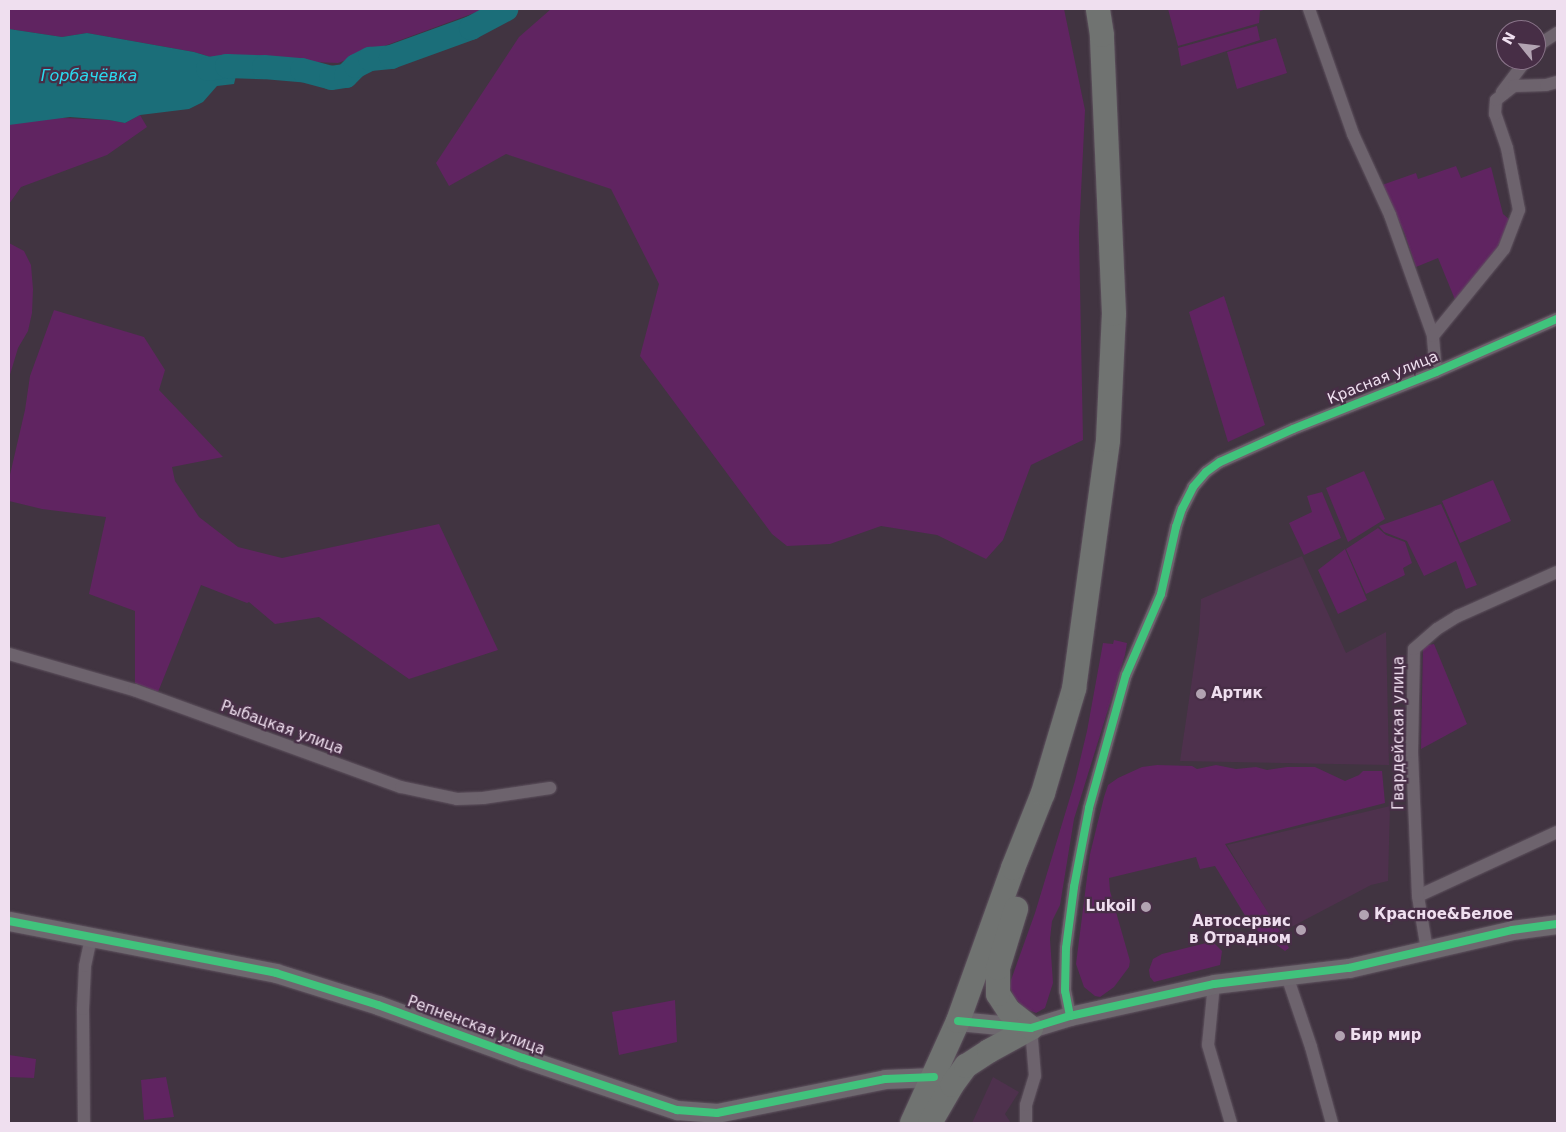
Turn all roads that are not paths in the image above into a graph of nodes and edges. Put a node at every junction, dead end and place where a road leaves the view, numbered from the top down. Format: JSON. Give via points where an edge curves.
{"nodes":[{"id":1,"x":1098,"y":9,"type":"edge"},
{"id":2,"x":1309,"y":9,"type":"edge"},
{"id":3,"x":1557,"y":33,"type":"edge"},
{"id":4,"x":1546,"y":40,"type":"edge"},
{"id":5,"x":1518,"y":70,"type":"edge"},
{"id":6,"x":1557,"y":82,"type":"edge"},
{"id":7,"x":1496,"y":100,"type":"junction"},
{"id":8,"x":1557,"y":319,"type":"edge"},
{"id":9,"x":1433,"y":336,"type":"junction"},
{"id":10,"x":1436,"y":372,"type":"junction"},
{"id":11,"x":1557,"y":572,"type":"edge"},
{"id":12,"x":9,"y":654,"type":"edge"},
{"id":13,"x":550,"y":788,"type":"dead end"},
{"id":14,"x":1043,"y":793,"type":"junction"},
{"id":15,"x":1557,"y":832,"type":"edge"},
{"id":16,"x":1418,"y":896,"type":"junction"},
{"id":17,"x":9,"y":921,"type":"edge"},
{"id":18,"x":1557,"y":924,"type":"edge"},
{"id":19,"x":91,"y":938,"type":"junction"},
{"id":20,"x":1427,"y":950,"type":"junction"},
{"id":21,"x":1287,"y":976,"type":"junction"},
{"id":22,"x":1214,"y":984,"type":"junction"},
{"id":23,"x":1070,"y":1016,"type":"junction"},
{"id":24,"x":958,"y":1021,"type":"junction"},
{"id":25,"x":1031,"y":1028,"type":"junction"},
{"id":26,"x":934,"y":1078,"type":"junction"},
{"id":27,"x":84,"y":1123,"type":"edge"},
{"id":28,"x":912,"y":1123,"type":"edge"},
{"id":29,"x":930,"y":1123,"type":"edge"},
{"id":30,"x":1026,"y":1123,"type":"edge"},
{"id":31,"x":1231,"y":1123,"type":"edge"},
{"id":32,"x":1332,"y":1123,"type":"edge"}],
"edges":[{"from":1,"to":14,"type":"highway","via":[[1110,181],[1114,314],[1108,440],[1074,689]]},
{"from":2,"to":9,"type":"street","via":[[1353,134],[1390,215]]},
{"from":3,"to":4,"type":"street"},
{"from":5,"to":7,"type":"street"},
{"from":6,"to":7,"type":"street","via":[[1514,86]]},
{"from":7,"to":9,"type":"street","via":[[1495,114],[1507,148],[1520,210],[1504,249]]},
{"from":8,"to":10,"type":"street","name":"Красная улица"},
{"from":9,"to":10,"type":"street"},
{"from":10,"to":23,"type":"street","name":"Красная улица","via":[[1293,428],[1220,462],[1193,486],[1182,509],[1161,594],[1126,675],[1094,790],[1074,888],[1066,948],[1065,991]]},
{"from":11,"to":16,"type":"street","name":"Гвардейская улица","via":[[1458,616],[1414,649],[1412,752]]},
{"from":12,"to":13,"type":"street","name":"Рыбацкая улица","via":[[134,690],[401,787],[457,799]]},
{"from":14,"to":24,"type":"highway"},
{"from":14,"to":25,"type":"highway","via":[[1026,875],[998,968],[997,982],[1001,1002]]},
{"from":15,"to":16,"type":"street"},
{"from":16,"to":20,"type":"street","name":"Гвардейская улица"},
{"from":17,"to":19,"type":"street","name":"Репненская улица"},
{"from":18,"to":20,"type":"street","via":[[1512,930]]},
{"from":19,"to":26,"type":"street","name":"Репненская улица","via":[[276,973],[378,1005],[677,1110],[717,1113],[885,1079]]},
{"from":19,"to":27,"type":"street","via":[[85,966],[83,1009]]},
{"from":20,"to":21,"type":"street","via":[[1349,968]]},
{"from":21,"to":22,"type":"street"},
{"from":21,"to":32,"type":"street"},
{"from":22,"to":23,"type":"street"},
{"from":22,"to":31,"type":"street","via":[[1208,1046]]},
{"from":23,"to":25,"type":"street"},
{"from":24,"to":25,"type":"street"},
{"from":24,"to":26,"type":"highway"},
{"from":25,"to":29,"type":"highway","via":[[966,1066]]},
{"from":25,"to":30,"type":"street","via":[[1035,1076],[1026,1104]]},
{"from":26,"to":28,"type":"highway"}]}
